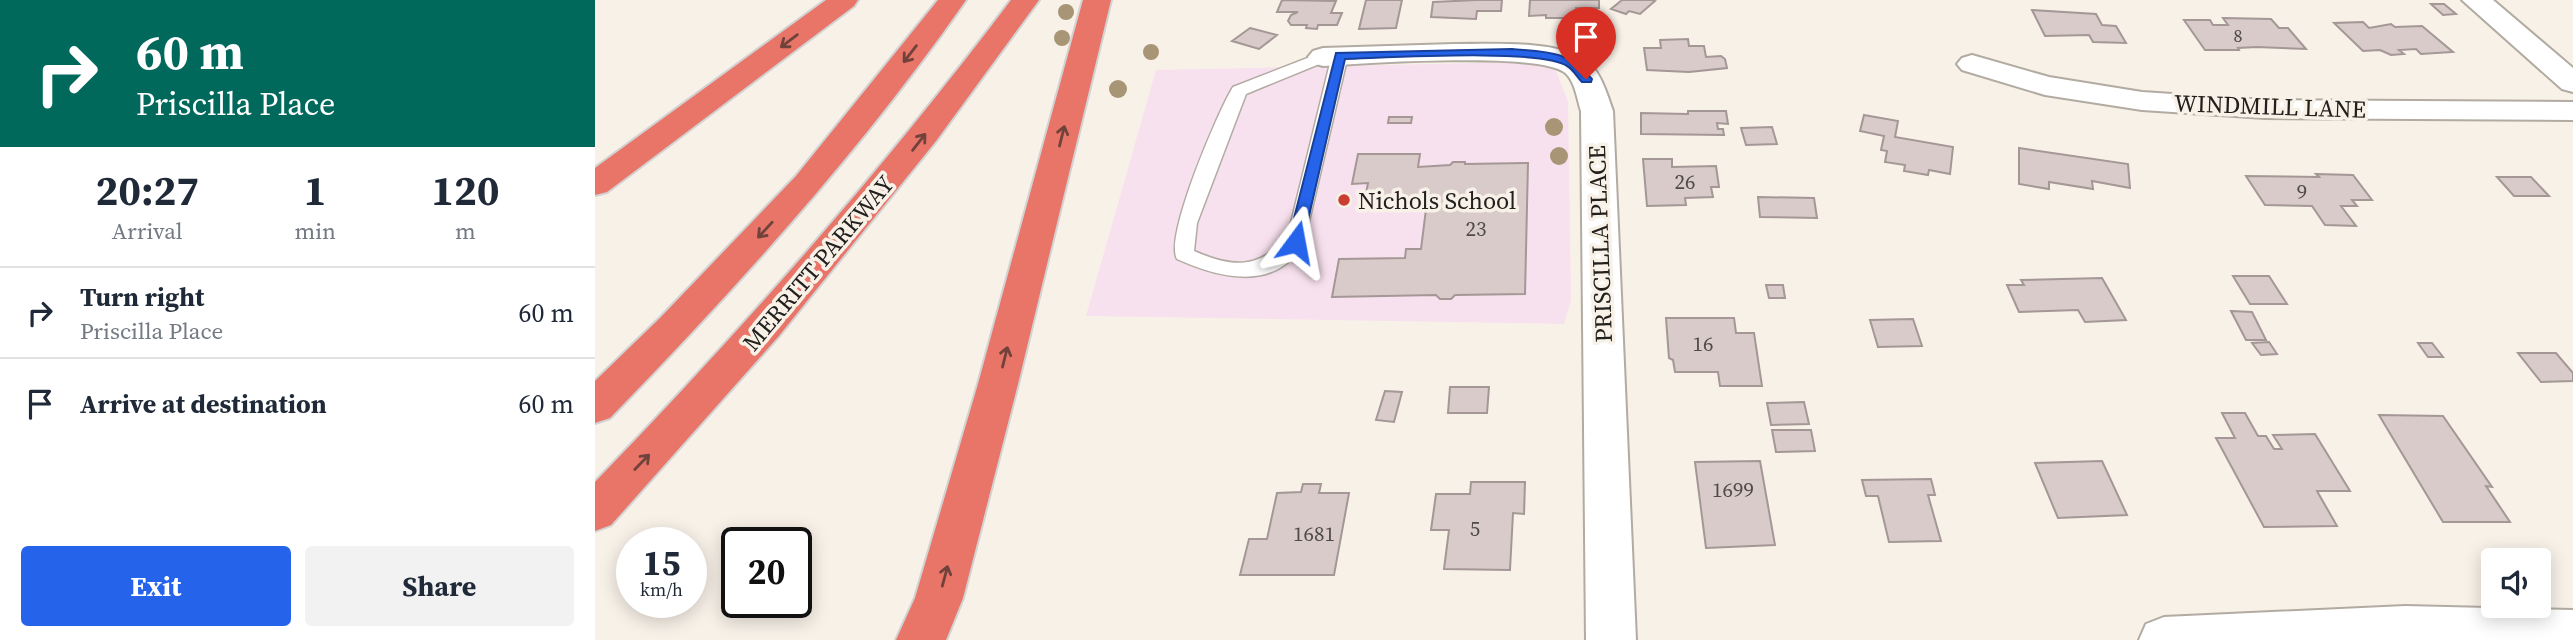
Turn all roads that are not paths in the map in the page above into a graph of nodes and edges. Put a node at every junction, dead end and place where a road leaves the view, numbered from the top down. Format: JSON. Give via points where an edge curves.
{"nodes":[{"id":1,"x":844,"y":0,"type":"edge"},
{"id":2,"x":952,"y":0,"type":"edge"},
{"id":3,"x":1025,"y":0,"type":"edge"},
{"id":4,"x":1097,"y":0,"type":"edge"},
{"id":5,"x":2476,"y":0,"type":"edge"},
{"id":6,"x":1332,"y":56,"type":"junction"},
{"id":7,"x":1972,"y":64,"type":"dead end"},
{"id":8,"x":2573,"y":83,"type":"edge"},
{"id":9,"x":2573,"y":111,"type":"edge"},
{"id":10,"x":595,"y":184,"type":"edge"},
{"id":11,"x":595,"y":407,"type":"edge"},
{"id":12,"x":595,"y":512,"type":"edge"},
{"id":13,"x":2573,"y":633,"type":"edge"},
{"id":14,"x":2408,"y":634,"type":"edge"},
{"id":15,"x":921,"y":640,"type":"edge"},
{"id":16,"x":1611,"y":640,"type":"edge"},
{"id":17,"x":2164,"y":640,"type":"edge"}],
"edges":[{"from":1,"to":10,"type":"highway","one_way":true},
{"from":2,"to":11,"type":"highway","one_way":true,"via":[[808,184]]},
{"from":12,"to":3,"type":"highway","name":"MERRITT PARKWAY","one_way":true,"via":[[835,247]]},
{"from":15,"to":4,"type":"highway","one_way":true,"via":[[939,598]]},
{"from":5,"to":8,"type":"street"},
{"from":6,"to":6,"type":"lane","via":[[1296,242],[1274,263],[1244,269],[1206,265],[1184,254],[1187,223],[1240,91]]},
{"from":6,"to":16,"type":"street","name":"PRISCILLA PLACE","via":[[1512,52],[1571,63],[1586,79],[1597,111]]},
{"from":7,"to":9,"type":"street","name":"WINDMILL LANE","via":[[2045,86],[2142,101],[2265,109]]},
{"from":13,"to":14,"type":"street"},
{"from":14,"to":17,"type":"street"}]}
